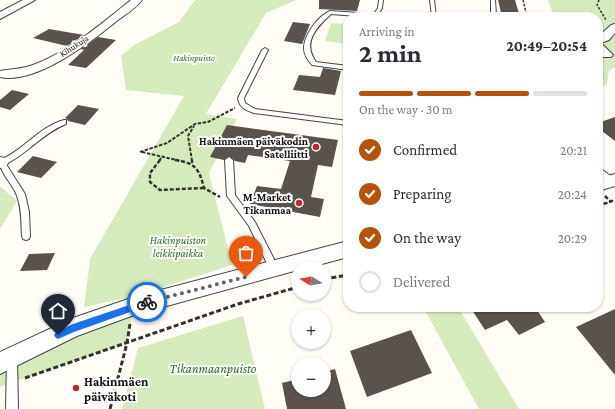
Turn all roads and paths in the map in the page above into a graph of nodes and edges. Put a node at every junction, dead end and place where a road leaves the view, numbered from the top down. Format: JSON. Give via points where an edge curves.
{"nodes":[{"id":1,"x":27,"y":0,"type":"edge"},
{"id":2,"x":137,"y":0,"type":"edge"},
{"id":3,"x":381,"y":0,"type":"edge"},
{"id":4,"x":432,"y":0,"type":"edge"},
{"id":5,"x":493,"y":0,"type":"edge"},
{"id":6,"x":523,"y":0,"type":"edge"},
{"id":7,"x":599,"y":0,"type":"edge"},
{"id":8,"x":378,"y":12,"type":"edge"},
{"id":9,"x":433,"y":12,"type":"edge"},
{"id":10,"x":494,"y":12,"type":"edge"},
{"id":11,"x":526,"y":12,"type":"edge"},
{"id":12,"x":602,"y":12,"type":"edge"},
{"id":13,"x":343,"y":13,"type":"edge"},
{"id":14,"x":603,"y":13,"type":"edge"},
{"id":15,"x":0,"y":16,"type":"edge"},
{"id":16,"x":614,"y":28,"type":"edge"},
{"id":17,"x":603,"y":39,"type":"edge"},
{"id":18,"x":265,"y":50,"type":"dead end"},
{"id":19,"x":603,"y":51,"type":"edge"},
{"id":20,"x":607,"y":55,"type":"dead end"},
{"id":21,"x":343,"y":67,"type":"edge"},
{"id":22,"x":2,"y":74,"type":"edge"},
{"id":23,"x":0,"y":87,"type":"edge"},
{"id":24,"x":242,"y":104,"type":"junction"},
{"id":25,"x":64,"y":122,"type":"dead end"},
{"id":26,"x":343,"y":122,"type":"edge"},
{"id":27,"x":195,"y":124,"type":"junction"},
{"id":28,"x":162,"y":157,"type":"junction"},
{"id":29,"x":229,"y":160,"type":"dead end"},
{"id":30,"x":1,"y":163,"type":"edge"},
{"id":31,"x":192,"y":164,"type":"junction"},
{"id":32,"x":204,"y":188,"type":"junction"},
{"id":33,"x":231,"y":196,"type":"junction"},
{"id":34,"x":615,"y":200,"type":"edge"},
{"id":35,"x":603,"y":204,"type":"edge"},
{"id":36,"x":26,"y":236,"type":"dead end"},
{"id":37,"x":343,"y":250,"type":"edge"},
{"id":38,"x":274,"y":269,"type":"junction"},
{"id":39,"x":343,"y":275,"type":"edge"},
{"id":40,"x":331,"y":278,"type":"edge"},
{"id":41,"x":291,"y":289,"type":"edge"},
{"id":42,"x":134,"y":306,"type":"junction"},
{"id":43,"x":127,"y":343,"type":"junction"},
{"id":44,"x":6,"y":360,"type":"edge"},
{"id":45,"x":12,"y":382,"type":"junction"},
{"id":46,"x":12,"y":409,"type":"edge"},
{"id":47,"x":110,"y":409,"type":"edge"}],
"edges":[{"from":1,"to":15,"type":"street"},
{"from":2,"to":22,"type":"street","name":"Kihukuja","via":[[92,35],[44,65],[23,73]]},
{"from":3,"to":8,"type":"lane"},
{"from":4,"to":9,"type":"lane"},
{"from":5,"to":10,"type":"lane"},
{"from":6,"to":11,"type":"path"},
{"from":7,"to":12,"type":"path","via":[[597,5]]},
{"from":13,"to":21,"type":"lane","via":[[330,12],[317,25],[307,43],[307,50],[308,57],[314,64]]},
{"from":14,"to":16,"type":"path"},
{"from":16,"to":17,"type":"street"},
{"from":18,"to":24,"type":"lane","via":[[241,98]]},
{"from":19,"to":20,"type":"street"},
{"from":22,"to":23,"type":"street","via":[[4,80]]},
{"from":24,"to":26,"type":"lane","via":[[254,111]]},
{"from":24,"to":27,"type":"path","via":[[208,122]]},
{"from":25,"to":30,"type":"lane","via":[[43,132],[25,149]]},
{"from":27,"to":28,"type":"path","via":[[167,142],[140,152],[154,153]]},
{"from":27,"to":31,"type":"path","via":[[188,136]]},
{"from":28,"to":31,"type":"path"},
{"from":28,"to":32,"type":"path","via":[[150,173],[150,182],[160,190]]},
{"from":29,"to":33,"type":"lane"},
{"from":30,"to":36,"type":"lane","via":[[21,194]]},
{"from":31,"to":32,"type":"path","via":[[200,173]]},
{"from":32,"to":33,"type":"path","via":[[218,196]]},
{"from":33,"to":38,"type":"lane","via":[[252,224]]},
{"from":34,"to":35,"type":"path"},
{"from":37,"to":38,"type":"street"},
{"from":38,"to":42,"type":"street"},
{"from":39,"to":40,"type":"path"},
{"from":41,"to":43,"type":"path","via":[[238,304]]},
{"from":42,"to":43,"type":"path"},
{"from":42,"to":44,"type":"street","via":[[73,328]]},
{"from":43,"to":45,"type":"path"},
{"from":43,"to":47,"type":"path"},
{"from":44,"to":45,"type":"lane"},
{"from":45,"to":46,"type":"lane"}]}
